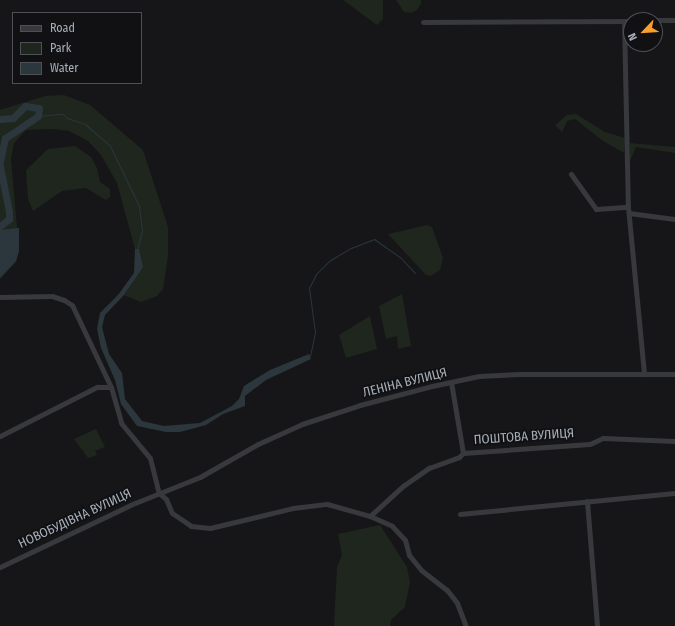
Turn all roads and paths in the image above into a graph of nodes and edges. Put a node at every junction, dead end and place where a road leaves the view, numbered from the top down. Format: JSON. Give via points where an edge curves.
{"nodes":[{"id":1,"x":663,"y":20,"type":"edge"},
{"id":2,"x":675,"y":20,"type":"edge"},
{"id":3,"x":623,"y":21,"type":"edge"},
{"id":4,"x":423,"y":22,"type":"dead end"},
{"id":5,"x":625,"y":52,"type":"edge"},
{"id":6,"x":571,"y":174,"type":"dead end"},
{"id":7,"x":629,"y":210,"type":"junction"},
{"id":8,"x":675,"y":219,"type":"edge"},
{"id":9,"x":0,"y":297,"type":"edge"},
{"id":10,"x":644,"y":374,"type":"junction"},
{"id":11,"x":675,"y":374,"type":"edge"},
{"id":12,"x":451,"y":382,"type":"junction"},
{"id":13,"x":111,"y":387,"type":"junction"},
{"id":14,"x":0,"y":436,"type":"edge"},
{"id":15,"x":675,"y":441,"type":"edge"},
{"id":16,"x":463,"y":452,"type":"junction"},
{"id":17,"x":160,"y":493,"type":"junction"},
{"id":18,"x":675,"y":493,"type":"edge"},
{"id":19,"x":587,"y":500,"type":"junction"},
{"id":20,"x":460,"y":514,"type":"dead end"},
{"id":21,"x":370,"y":516,"type":"junction"},
{"id":22,"x":0,"y":567,"type":"edge"},
{"id":23,"x":466,"y":626,"type":"edge"},
{"id":24,"x":597,"y":626,"type":"edge"}],
"edges":[{"from":1,"to":2,"type":"street"},
{"from":3,"to":4,"type":"street"},
{"from":5,"to":7,"type":"street"},
{"from":6,"to":7,"type":"street","via":[[596,209]]},
{"from":7,"to":8,"type":"street"},
{"from":7,"to":10,"type":"street"},
{"from":9,"to":13,"type":"street","via":[[52,296],[72,305]]},
{"from":10,"to":11,"type":"street","name":"ЛЕНІНА ВУЛИЦЯ"},
{"from":10,"to":12,"type":"street","name":"ЛЕНІНА ВУЛИЦЯ","via":[[504,374]]},
{"from":12,"to":16,"type":"street"},
{"from":12,"to":17,"type":"street","name":"ЛЕНІНА ВУЛИЦЯ","via":[[302,424],[258,444],[200,477]]},
{"from":13,"to":14,"type":"street","via":[[97,387]]},
{"from":13,"to":17,"type":"street","via":[[121,423],[150,458]]},
{"from":15,"to":16,"type":"street","name":"ПОШТОВА ВУЛИЦЯ","via":[[603,438],[590,444]]},
{"from":16,"to":21,"type":"street","name":"ПОШТОВА ВУЛИЦЯ","via":[[459,457],[429,468],[403,486]]},
{"from":17,"to":21,"type":"street","via":[[166,498],[172,513],[191,526],[210,528],[293,508],[326,504]]},
{"from":17,"to":22,"type":"street","name":"НОВОБУДІВНА ВУЛИЦЯ"},
{"from":18,"to":19,"type":"street"},
{"from":19,"to":20,"type":"street"},
{"from":19,"to":24,"type":"street"},
{"from":21,"to":23,"type":"street","via":[[392,526],[405,540],[409,556],[421,570],[447,590],[457,603]]}]}
